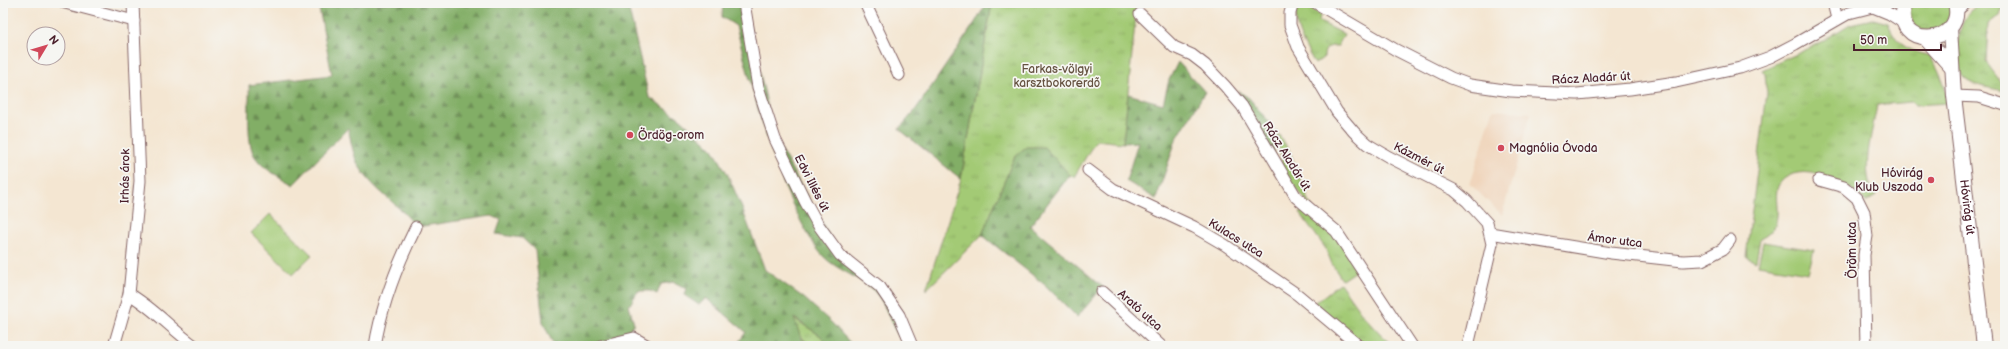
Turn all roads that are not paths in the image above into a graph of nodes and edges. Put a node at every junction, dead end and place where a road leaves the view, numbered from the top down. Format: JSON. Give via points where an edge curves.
{"nodes":[{"id":1,"x":65,"y":3,"type":"edge"},
{"id":2,"x":133,"y":3,"type":"edge"},
{"id":3,"x":744,"y":3,"type":"edge"},
{"id":4,"x":865,"y":3,"type":"edge"},
{"id":5,"x":1293,"y":3,"type":"edge"},
{"id":6,"x":1316,"y":3,"type":"edge"},
{"id":7,"x":1833,"y":3,"type":"edge"},
{"id":8,"x":1888,"y":3,"type":"edge"},
{"id":9,"x":1905,"y":3,"type":"edge"},
{"id":10,"x":1959,"y":5,"type":"edge"},
{"id":11,"x":1873,"y":7,"type":"junction"},
{"id":12,"x":1140,"y":14,"type":"dead end"},
{"id":13,"x":1837,"y":19,"type":"junction"},
{"id":14,"x":134,"y":21,"type":"junction"},
{"id":15,"x":1904,"y":22,"type":"junction"},
{"id":16,"x":1950,"y":28,"type":"junction"},
{"id":17,"x":1926,"y":39,"type":"junction"},
{"id":18,"x":1952,"y":68,"type":"junction"},
{"id":19,"x":899,"y":75,"type":"dead end"},
{"id":20,"x":1954,"y":96,"type":"junction"},
{"id":21,"x":2005,"y":105,"type":"edge"},
{"id":22,"x":1088,"y":170,"type":"dead end"},
{"id":23,"x":1819,"y":180,"type":"dead end"},
{"id":24,"x":416,"y":227,"type":"dead end"},
{"id":25,"x":1490,"y":233,"type":"junction"},
{"id":26,"x":1730,"y":240,"type":"dead end"},
{"id":27,"x":1102,"y":292,"type":"dead end"},
{"id":28,"x":129,"y":294,"type":"junction"},
{"id":29,"x":114,"y":346,"type":"edge"},
{"id":30,"x":195,"y":346,"type":"edge"},
{"id":31,"x":376,"y":346,"type":"edge"},
{"id":32,"x":600,"y":346,"type":"edge"},
{"id":33,"x":648,"y":346,"type":"edge"},
{"id":34,"x":912,"y":346,"type":"edge"},
{"id":35,"x":1161,"y":346,"type":"edge"},
{"id":36,"x":1359,"y":346,"type":"edge"},
{"id":37,"x":1412,"y":346,"type":"edge"},
{"id":38,"x":1468,"y":346,"type":"edge"},
{"id":39,"x":1866,"y":346,"type":"edge"},
{"id":40,"x":1984,"y":346,"type":"edge"}],
"edges":[{"from":1,"to":14,"type":"street"},
{"from":2,"to":14,"type":"street","name":"Irhás árok"},
{"from":3,"to":34,"type":"street","name":"Edvi Illés út","via":[[758,87],[775,139],[804,201],[840,255],[880,287],[899,315]]},
{"from":4,"to":19,"type":"street"},
{"from":5,"to":25,"type":"street","name":"Kázmér út","via":[[1290,25],[1298,47],[1337,112],[1354,132],[1367,144],[1389,157],[1454,190],[1478,212],[1487,223]]},
{"from":6,"to":13,"type":"street","name":"Rácz Aladár út","via":[[1396,50],[1451,78],[1470,85],[1522,93],[1599,92],[1710,76],[1770,58]]},
{"from":7,"to":13,"type":"street"},
{"from":8,"to":11,"type":"street","name":"Rácz Aladár út"},
{"from":9,"to":15,"type":"street","via":[[1902,11]]},
{"from":10,"to":16,"type":"street"},
{"from":11,"to":13,"type":"street","name":"Rácz Aladár út"},
{"from":11,"to":15,"type":"street"},
{"from":12,"to":37,"type":"street","name":"Rácz Aladár út","via":[[1174,47],[1192,55],[1205,65],[1242,106],[1296,198],[1336,231]]},
{"from":14,"to":28,"type":"street","name":"Irhás árok","via":[[140,181]]},
{"from":15,"to":17,"type":"street","via":[[1912,33]]},
{"from":16,"to":17,"type":"street","via":[[1938,37]]},
{"from":16,"to":18,"type":"street","name":"Hóvirág út"},
{"from":17,"to":18,"type":"street"},
{"from":18,"to":20,"type":"street","name":"Hóvirág út"},
{"from":20,"to":21,"type":"street","via":[[1979,97]]},
{"from":20,"to":40,"type":"street","name":"Hóvirág út"},
{"from":22,"to":36,"type":"street","name":"Kulacs utca","via":[[1113,189],[1194,227],[1225,245],[1298,295]]},
{"from":23,"to":39,"type":"street","name":"Öröm utca","via":[[1844,187],[1857,198],[1864,212],[1867,236],[1864,255]]},
{"from":24,"to":31,"type":"street","via":[[390,283],[378,326]]},
{"from":25,"to":26,"type":"street","name":"Ámor utca","via":[[1604,252],[1683,261],[1702,260],[1723,249]]},
{"from":25,"to":38,"type":"street","name":"Kázmér út","via":[[1492,244]]},
{"from":27,"to":35,"type":"street","name":"Arató utca"},
{"from":28,"to":29,"type":"street","name":"Irhás árok"},
{"from":28,"to":30,"type":"street","via":[[142,301]]},
{"from":32,"to":33,"type":"street","via":[[634,338]]}]}
